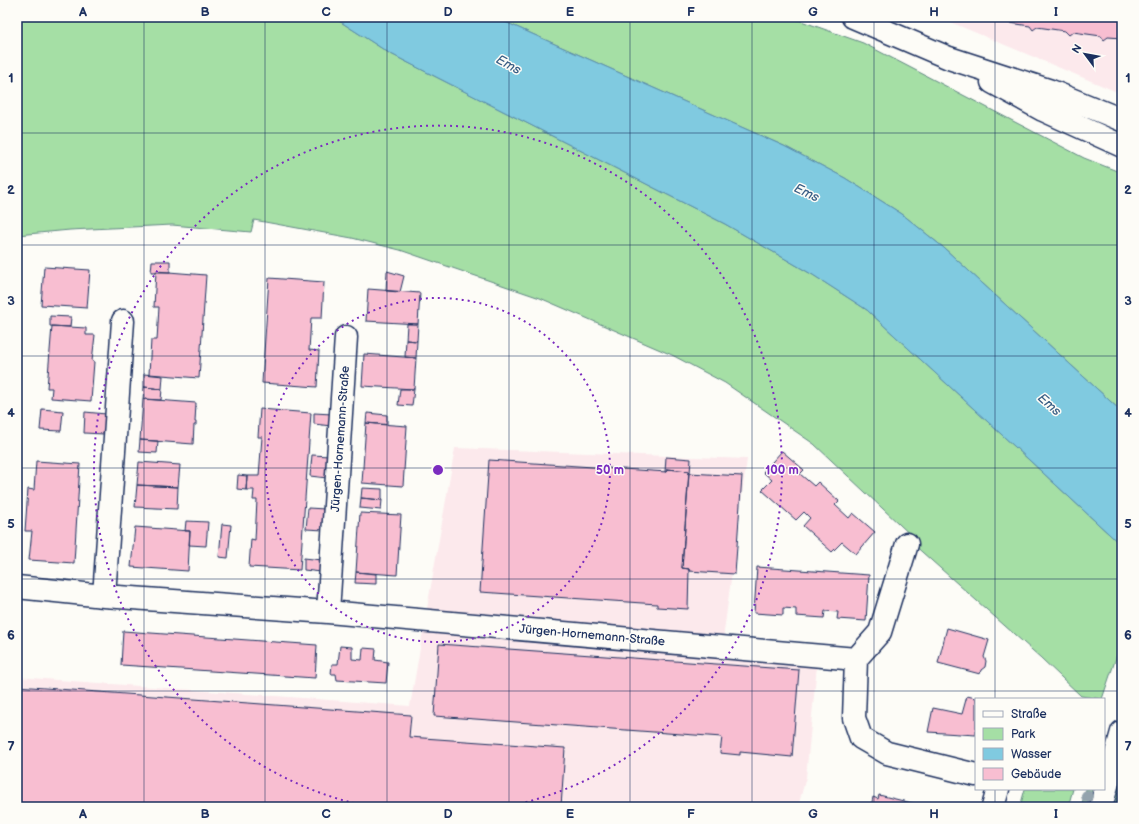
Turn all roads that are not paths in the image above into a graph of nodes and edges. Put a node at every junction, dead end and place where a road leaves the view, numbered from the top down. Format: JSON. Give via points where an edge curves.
{"nodes":[{"id":1,"x":853,"y":17,"type":"edge"},
{"id":2,"x":949,"y":58,"type":"junction"},
{"id":3,"x":1122,"y":120,"type":"edge"},
{"id":4,"x":1122,"y":146,"type":"edge"},
{"id":5,"x":123,"y":321,"type":"dead end"},
{"id":6,"x":346,"y":337,"type":"dead end"},
{"id":7,"x":907,"y":544,"type":"dead end"},
{"id":8,"x":17,"y":587,"type":"edge"},
{"id":9,"x":104,"y":596,"type":"junction"},
{"id":10,"x":328,"y":612,"type":"junction"},
{"id":11,"x":856,"y":659,"type":"junction"},
{"id":12,"x":1122,"y":732,"type":"edge"},
{"id":13,"x":975,"y":775,"type":"edge"},
{"id":14,"x":998,"y":790,"type":"edge"},
{"id":15,"x":993,"y":807,"type":"edge"},
{"id":16,"x":1101,"y":807,"type":"edge"}],
"edges":[{"from":1,"to":2,"type":"street"},
{"from":2,"to":3,"type":"street","via":[[1051,91]]},
{"from":2,"to":4,"type":"street","via":[[1043,110]]},
{"from":5,"to":9,"type":"street"},
{"from":6,"to":10,"type":"street","name":"Jürgen-Hornemann-Straße"},
{"from":7,"to":11,"type":"street","via":[[880,632]]},
{"from":8,"to":9,"type":"street","name":"Jürgen-Hornemann-Straße"},
{"from":9,"to":10,"type":"street","name":"Jürgen-Hornemann-Straße"},
{"from":10,"to":11,"type":"street","name":"Jürgen-Hornemann-Straße"},
{"from":11,"to":13,"type":"street","via":[[854,718],[861,738],[887,753]]},
{"from":12,"to":16,"type":"street"},
{"from":14,"to":15,"type":"street"}]}
